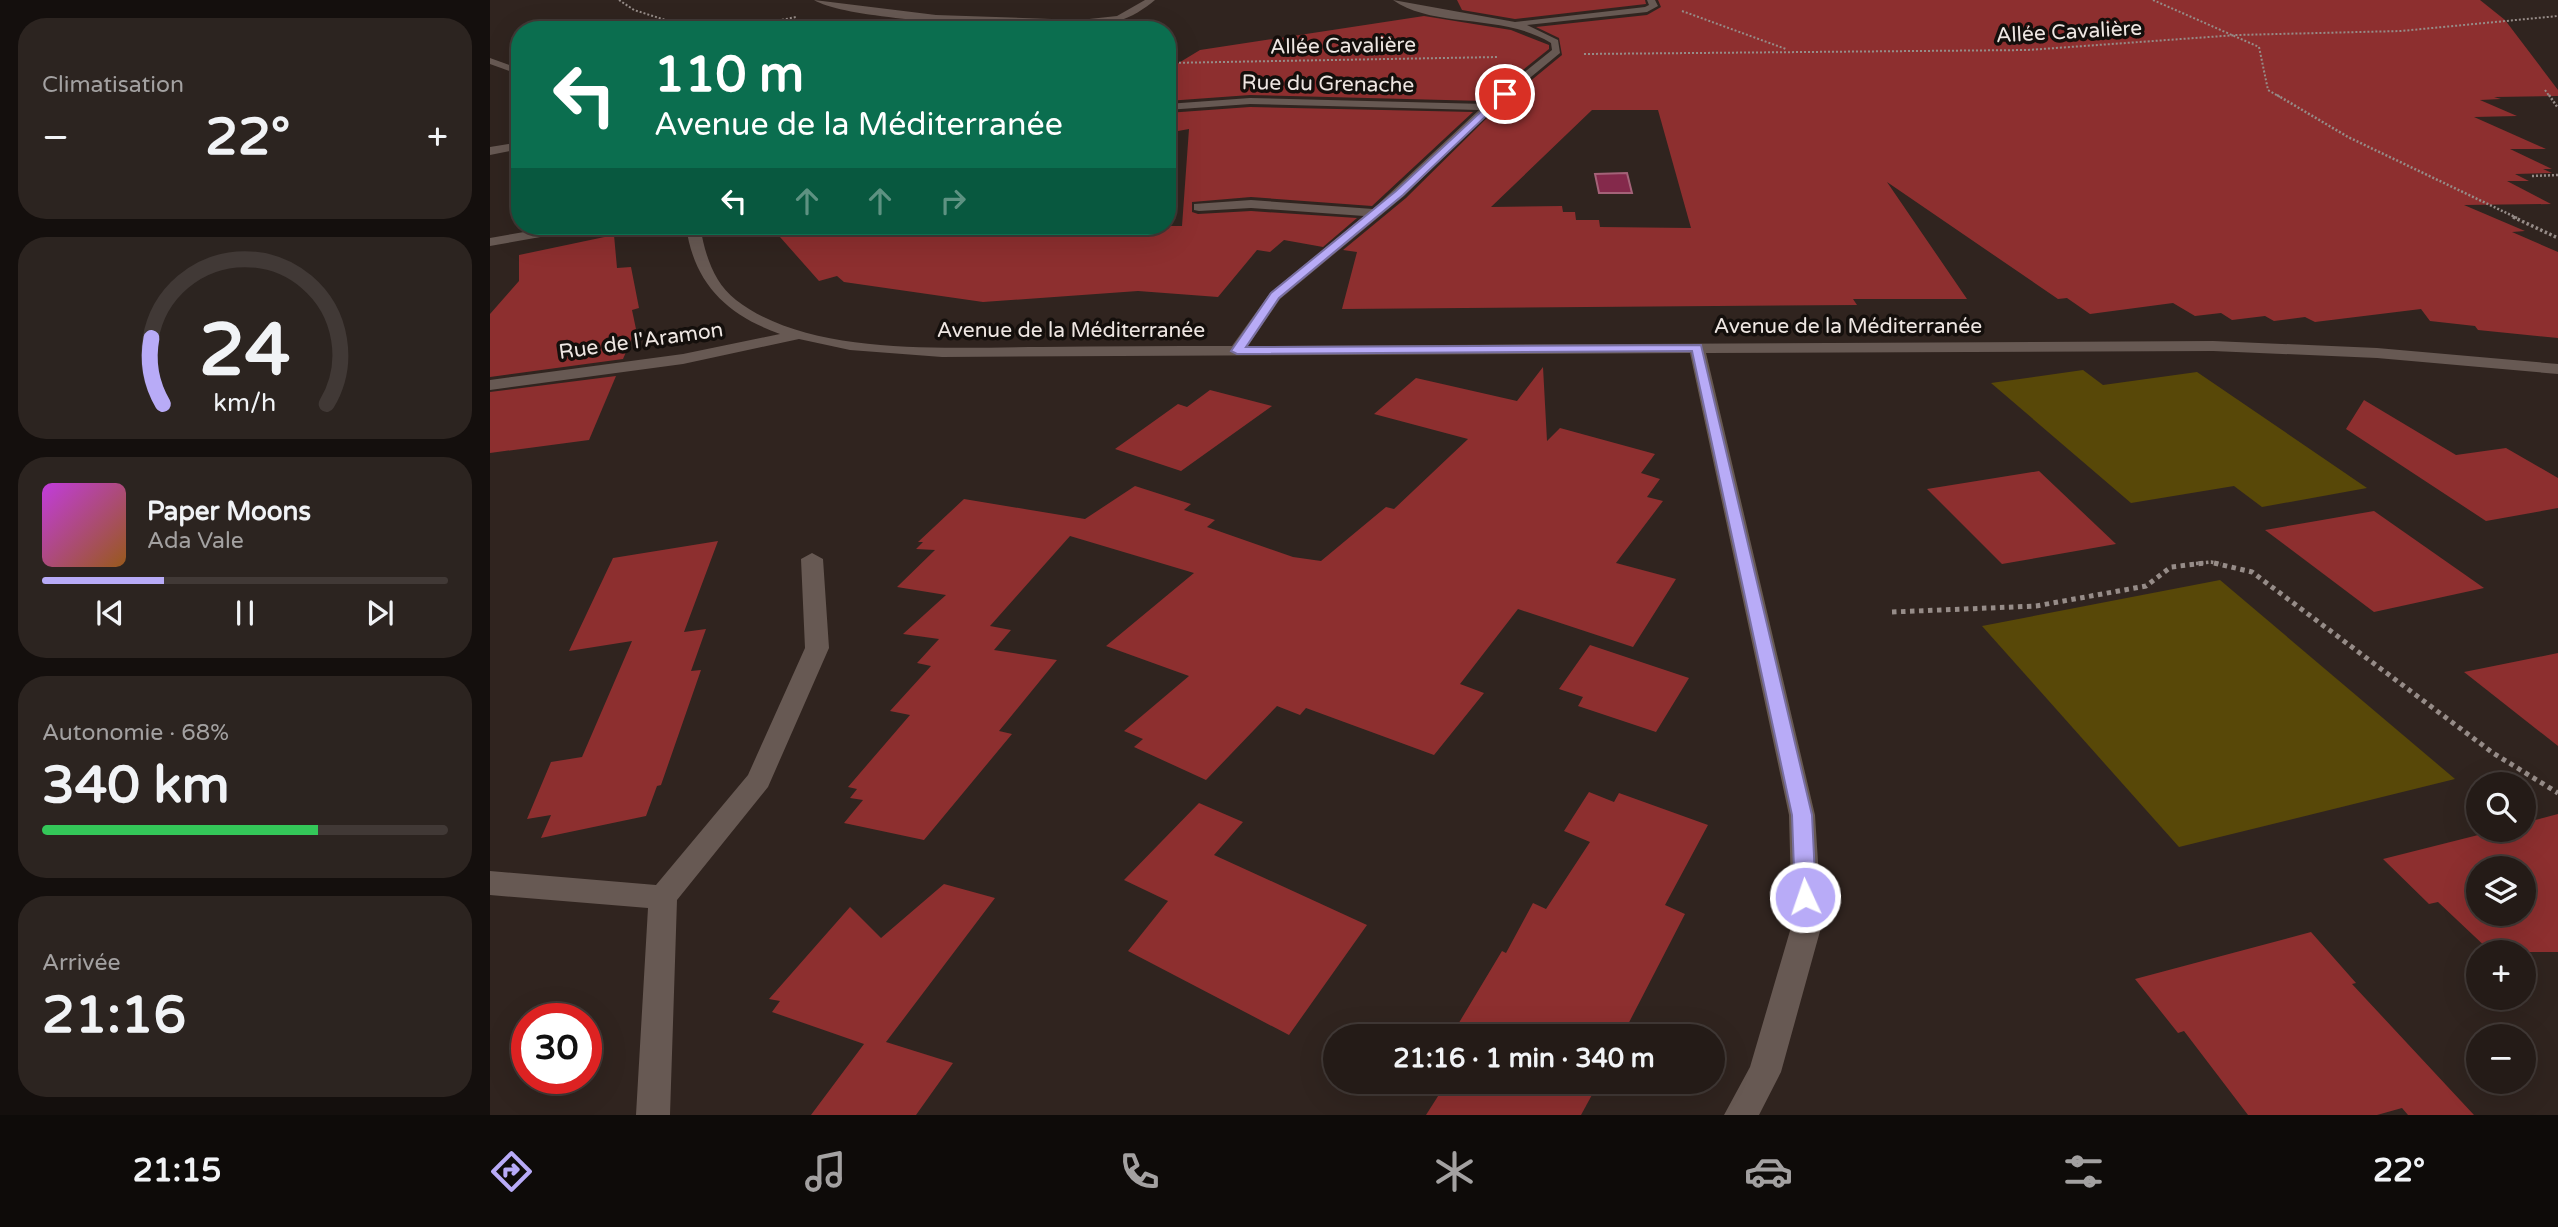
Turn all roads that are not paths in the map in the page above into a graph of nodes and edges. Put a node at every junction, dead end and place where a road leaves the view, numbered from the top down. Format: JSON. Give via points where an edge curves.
{"nodes":[{"id":1,"x":818,"y":0,"type":"edge"},
{"id":2,"x":1151,"y":0,"type":"edge"},
{"id":3,"x":1397,"y":0,"type":"edge"},
{"id":4,"x":1653,"y":3,"type":"edge"},
{"id":5,"x":951,"y":7,"type":"dead end"},
{"id":6,"x":936,"y":18,"type":"junction"},
{"id":7,"x":1022,"y":21,"type":"edge"},
{"id":8,"x":1096,"y":21,"type":"edge"},
{"id":9,"x":1514,"y":24,"type":"junction"},
{"id":10,"x":490,"y":61,"type":"edge"},
{"id":11,"x":511,"y":69,"type":"edge"},
{"id":12,"x":511,"y":73,"type":"edge"},
{"id":13,"x":498,"y":75,"type":"dead end"},
{"id":14,"x":1176,"y":106,"type":"edge"},
{"id":15,"x":1488,"y":107,"type":"junction"},
{"id":16,"x":511,"y":147,"type":"edge"},
{"id":17,"x":490,"y":151,"type":"edge"},
{"id":18,"x":1199,"y":207,"type":"dead end"},
{"id":19,"x":1374,"y":213,"type":"junction"},
{"id":20,"x":529,"y":235,"type":"edge"},
{"id":21,"x":694,"y":235,"type":"edge"},
{"id":22,"x":490,"y":242,"type":"edge"},
{"id":23,"x":798,"y":335,"type":"junction"},
{"id":24,"x":1697,"y":348,"type":"junction"},
{"id":25,"x":1237,"y":351,"type":"junction"},
{"id":26,"x":2558,"y":369,"type":"edge"},
{"id":27,"x":490,"y":385,"type":"edge"},
{"id":28,"x":812,"y":559,"type":"dead end"},
{"id":29,"x":490,"y":883,"type":"edge"},
{"id":30,"x":663,"y":897,"type":"junction"},
{"id":31,"x":653,"y":1115,"type":"edge"},
{"id":32,"x":1741,"y":1115,"type":"edge"}],
"edges":[{"from":1,"to":6,"type":"street"},
{"from":2,"to":8,"type":"street","via":[[1119,18]]},
{"from":3,"to":9,"type":"street","via":[[1418,9]]},
{"from":4,"to":9,"type":"street","via":[[1632,12]]},
{"from":5,"to":6,"type":"street"},
{"from":6,"to":7,"type":"street"},
{"from":9,"to":15,"type":"street","via":[[1549,36],[1557,51]]},
{"from":10,"to":11,"type":"street"},
{"from":12,"to":13,"type":"street"},
{"from":14,"to":15,"type":"street","name":"Rue du Grenache","via":[[1250,101]]},
{"from":15,"to":19,"type":"street"},
{"from":16,"to":17,"type":"street"},
{"from":18,"to":19,"type":"street","via":[[1251,204]]},
{"from":19,"to":25,"type":"street","via":[[1275,296]]},
{"from":20,"to":22,"type":"street"},
{"from":21,"to":23,"type":"street","name":"Avenue de la Méditerranée","via":[[711,283],[741,311]]},
{"from":23,"to":25,"type":"street","name":"Avenue de la Méditerranée","via":[[858,348],[942,352]]},
{"from":23,"to":27,"type":"street","name":"Rue de l'Aramon","via":[[652,364]]},
{"from":24,"to":25,"type":"street","name":"Avenue de la Méditerranée"},
{"from":24,"to":26,"type":"street","name":"Avenue de la Méditerranée","via":[[2213,346]]},
{"from":24,"to":32,"type":"street","via":[[1802,815],[1807,925],[1765,1073]]},
{"from":28,"to":30,"type":"street","via":[[817,648],[775,744],[759,780]]},
{"from":29,"to":30,"type":"street"},
{"from":30,"to":31,"type":"street"}]}
